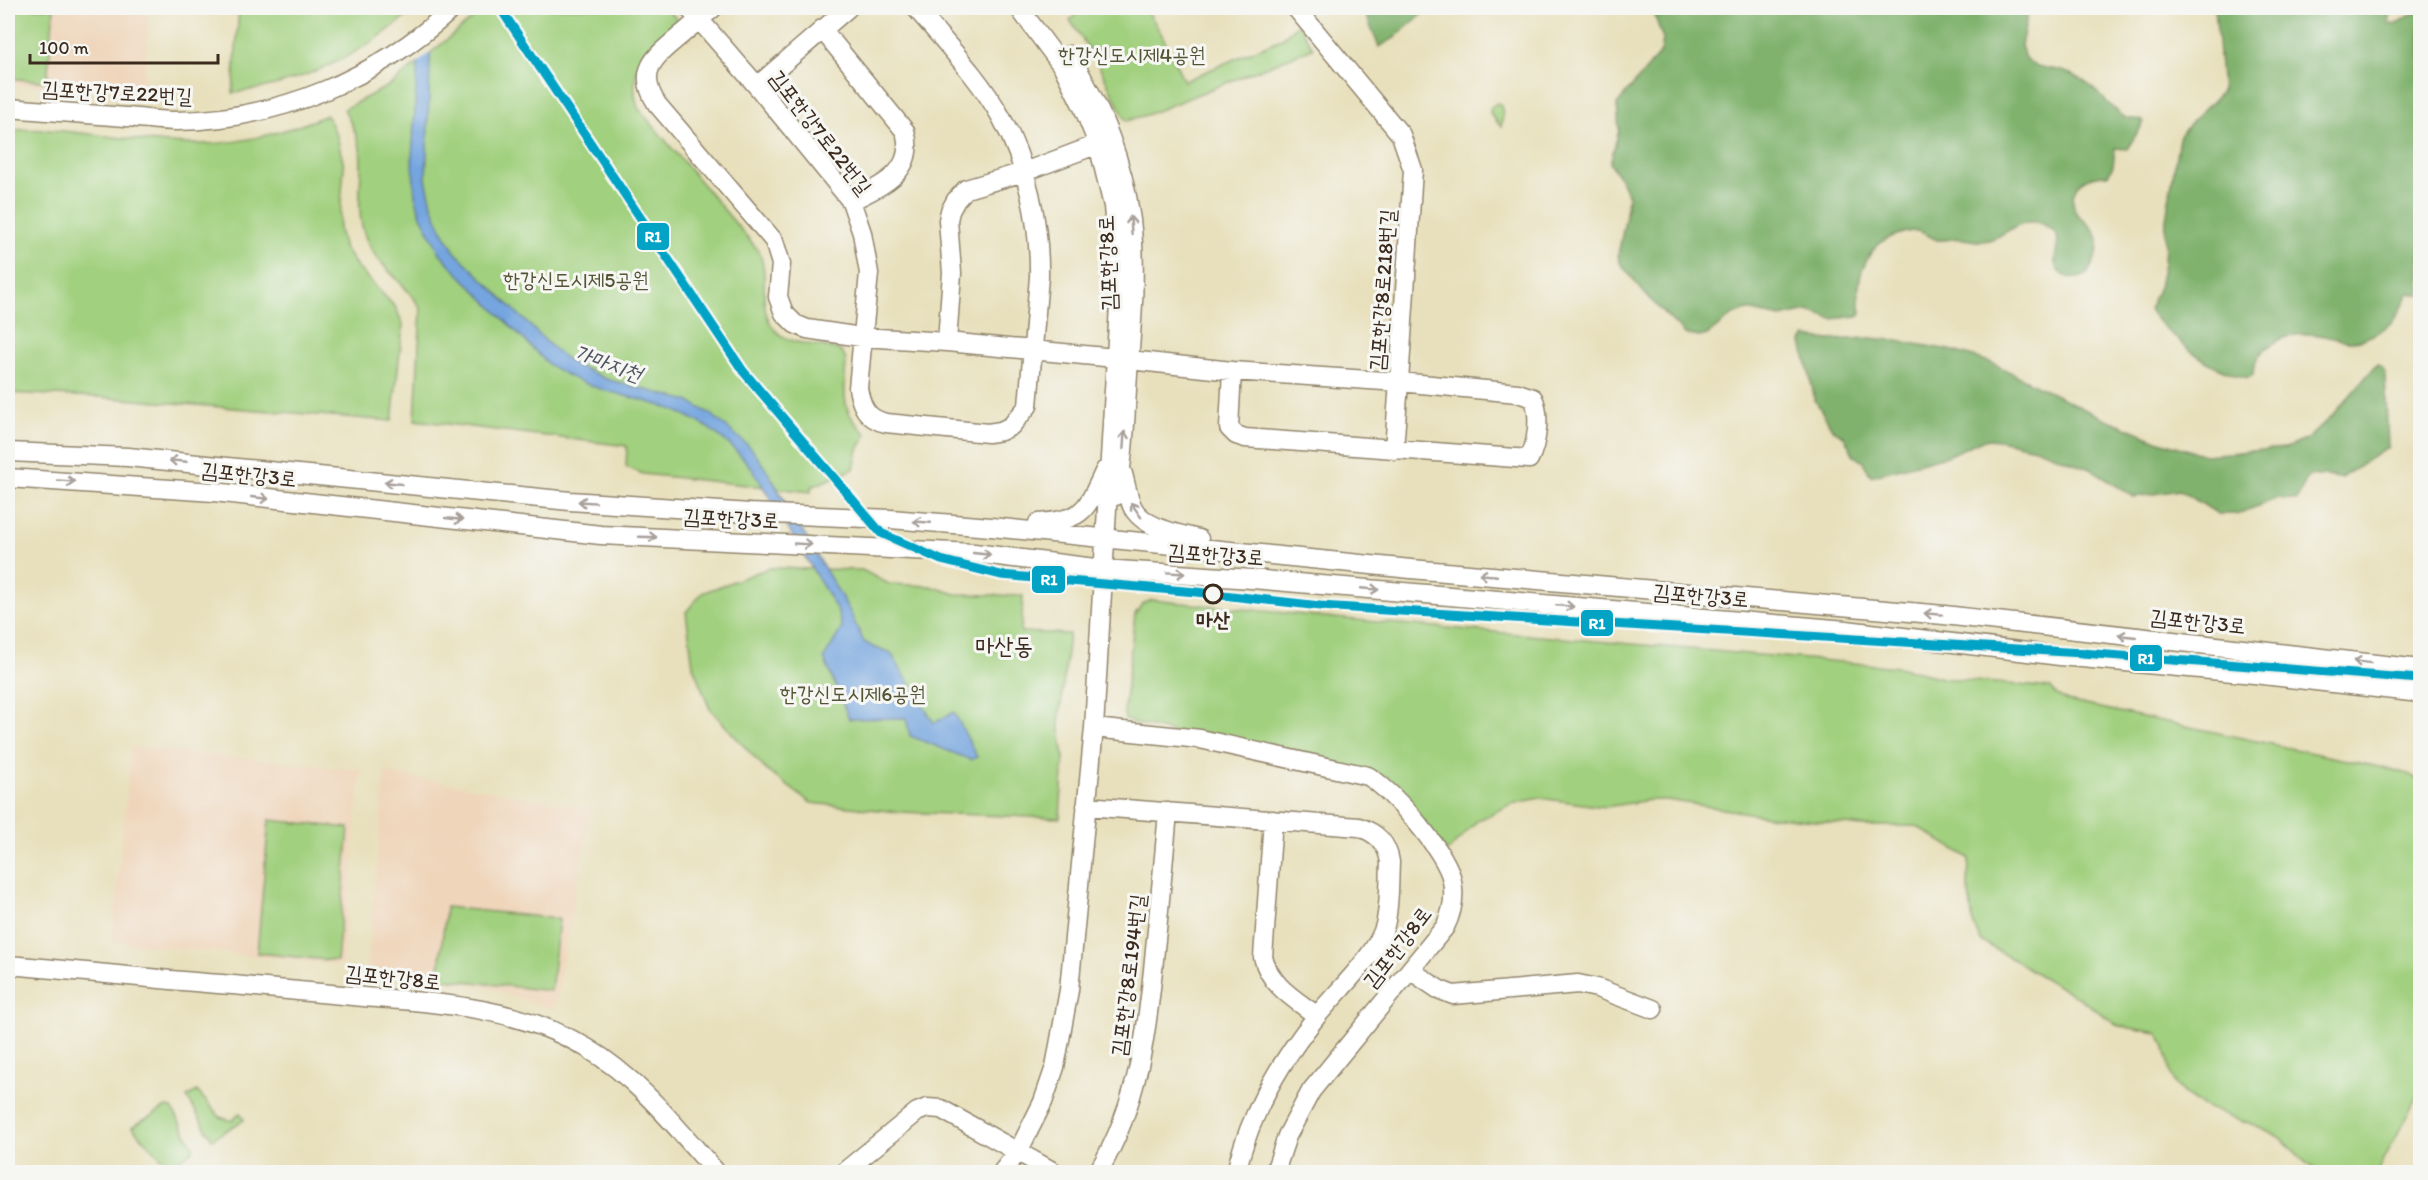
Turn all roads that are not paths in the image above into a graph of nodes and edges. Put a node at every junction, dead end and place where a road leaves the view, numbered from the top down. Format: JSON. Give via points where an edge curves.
{"nodes":[{"id":1,"x":453,"y":8,"type":"edge"},
{"id":2,"x":713,"y":8,"type":"edge"},
{"id":3,"x":848,"y":8,"type":"edge"},
{"id":4,"x":916,"y":8,"type":"edge"},
{"id":5,"x":1018,"y":8,"type":"edge"},
{"id":6,"x":1034,"y":8,"type":"edge"},
{"id":7,"x":1296,"y":8,"type":"edge"},
{"id":8,"x":694,"y":14,"type":"edge"},
{"id":9,"x":822,"y":29,"type":"junction"},
{"id":10,"x":757,"y":86,"type":"junction"},
{"id":11,"x":8,"y":108,"type":"edge"},
{"id":12,"x":1104,"y":142,"type":"junction"},
{"id":13,"x":1024,"y":172,"type":"junction"},
{"id":14,"x":851,"y":201,"type":"junction"},
{"id":15,"x":861,"y":337,"type":"junction"},
{"id":16,"x":946,"y":342,"type":"junction"},
{"id":17,"x":1033,"y":350,"type":"junction"},
{"id":18,"x":1122,"y":359,"type":"junction"},
{"id":19,"x":1232,"y":371,"type":"junction"},
{"id":20,"x":1399,"y":382,"type":"junction"},
{"id":21,"x":1394,"y":450,"type":"junction"},
{"id":22,"x":8,"y":452,"type":"edge"},
{"id":23,"x":1115,"y":465,"type":"junction"},
{"id":24,"x":8,"y":478,"type":"edge"},
{"id":25,"x":991,"y":527,"type":"junction"},
{"id":26,"x":1106,"y":539,"type":"junction"},
{"id":27,"x":1247,"y":552,"type":"junction"},
{"id":28,"x":1103,"y":568,"type":"junction"},
{"id":29,"x":2421,"y":669,"type":"edge"},
{"id":30,"x":2421,"y":693,"type":"edge"},
{"id":31,"x":1094,"y":728,"type":"junction"},
{"id":32,"x":1086,"y":806,"type":"junction"},
{"id":33,"x":1168,"y":812,"type":"junction"},
{"id":34,"x":1273,"y":820,"type":"junction"},
{"id":35,"x":8,"y":964,"type":"edge"},
{"id":36,"x":1410,"y":970,"type":"junction"},
{"id":37,"x":1653,"y":1009,"type":"dead end"},
{"id":38,"x":1317,"y":1016,"type":"junction"},
{"id":39,"x":1018,"y":1152,"type":"junction"},
{"id":40,"x":716,"y":1173,"type":"edge"},
{"id":41,"x":844,"y":1173,"type":"edge"},
{"id":42,"x":1002,"y":1173,"type":"edge"},
{"id":43,"x":1054,"y":1173,"type":"edge"},
{"id":44,"x":1098,"y":1173,"type":"edge"},
{"id":45,"x":1236,"y":1173,"type":"edge"},
{"id":46,"x":1275,"y":1173,"type":"edge"}],
"edges":[{"from":1,"to":11,"type":"street","name":"김포한강7로22번길","via":[[392,57],[334,88],[251,114],[174,121]]},
{"from":2,"to":8,"type":"street","name":"김포한강8로218번길"},
{"from":3,"to":9,"type":"street"},
{"from":4,"to":13,"type":"street","name":"김포한강7로22번길","via":[[977,81],[1000,116]]},
{"from":5,"to":12,"type":"street","name":"김포한강8로","via":[[1064,67]]},
{"from":6,"to":12,"type":"street","name":"김포한강8로","via":[[1083,77]]},
{"from":7,"to":20,"type":"street","name":"김포한강8로218번길","via":[[1401,135],[1413,170]]},
{"from":8,"to":10,"type":"street","name":"김포한강7로22번길"},
{"from":8,"to":15,"type":"street","name":"김포한강8로218번길","via":[[654,57],[648,74],[651,93],[774,242],[781,264],[778,297],[784,313],[807,329]]},
{"from":9,"to":10,"type":"street"},
{"from":9,"to":14,"type":"street","via":[[905,131],[907,140],[903,165],[893,178]]},
{"from":10,"to":14,"type":"street","name":"김포한강7로22번길"},
{"from":12,"to":13,"type":"street"},
{"from":12,"to":18,"type":"street","name":"김포한강8로","via":[[1118,241]]},
{"from":13,"to":16,"type":"street","via":[[966,189],[950,211],[952,273]]},
{"from":13,"to":17,"type":"street","name":"김포한강7로22번길","via":[[1040,256]]},
{"from":14,"to":15,"type":"street","name":"김포한강7로22번길","via":[[869,273]]},
{"from":15,"to":16,"type":"street","name":"김포한강8로218번길"},
{"from":15,"to":17,"type":"street","name":"김포한강7로22번길","via":[[859,394],[865,411],[874,421],[988,433],[1011,426],[1028,406]]},
{"from":16,"to":17,"type":"street","name":"김포한강8로218번길"},
{"from":17,"to":18,"type":"street","name":"김포한강8로218번길"},
{"from":18,"to":19,"type":"street","name":"김포한강8로218번길"},
{"from":18,"to":23,"type":"street","name":"김포한강8로"},
{"from":19,"to":20,"type":"street","name":"김포한강8로218번길"},
{"from":19,"to":21,"type":"street","via":[[1229,428],[1236,435]]},
{"from":20,"to":21,"type":"street"},
{"from":20,"to":21,"type":"street","via":[[1518,393],[1533,398],[1538,406],[1534,450],[1529,459]]},
{"from":25,"to":22,"type":"street","name":"김포한강3로","one_way":true,"via":[[558,500],[139,458]]},
{"from":23,"to":25,"type":"street","via":[[1083,511],[1073,518]]},
{"from":23,"to":26,"type":"street","name":"김포한강8로"},
{"from":27,"to":23,"type":"street","one_way":true,"via":[[1173,532],[1140,517]]},
{"from":24,"to":28,"type":"street","name":"김포한강3로","one_way":true,"via":[[214,492],[602,535],[974,553]]},
{"from":25,"to":26,"type":"street","name":"김포한강3로"},
{"from":26,"to":27,"type":"street","name":"김포한강3로"},
{"from":26,"to":28,"type":"street","name":"김포한강8로"},
{"from":29,"to":27,"type":"street","name":"김포한강3로","one_way":true,"via":[[1944,615]]},
{"from":28,"to":30,"type":"street","name":"김포한강3로","one_way":true,"via":[[1846,630]]},
{"from":28,"to":31,"type":"street","name":"김포한강8로"},
{"from":31,"to":32,"type":"street","name":"김포한강8로"},
{"from":31,"to":36,"type":"street","name":"김포한강8로","via":[[1200,739],[1356,772],[1377,781],[1434,844],[1452,880],[1452,910],[1445,927]]},
{"from":32,"to":33,"type":"street"},
{"from":32,"to":39,"type":"street","name":"김포한강8로","via":[[1064,1030],[1043,1102]]},
{"from":33,"to":34,"type":"street"},
{"from":33,"to":44,"type":"street","name":"김포한강8로194번길","via":[[1148,1026],[1132,1093]]},
{"from":34,"to":38,"type":"street","via":[[1263,957],[1277,984]]},
{"from":34,"to":38,"type":"street","via":[[1359,827],[1377,836],[1389,853],[1385,926],[1374,948]]},
{"from":35,"to":40,"type":"street","name":"김포한강8로","via":[[382,998],[509,1015],[585,1046],[611,1064],[654,1101]]},
{"from":36,"to":37,"type":"street","via":[[1454,995],[1578,984]]},
{"from":36,"to":46,"type":"street","name":"김포한강8로","via":[[1311,1091],[1287,1136]]},
{"from":38,"to":45,"type":"street","via":[[1270,1083],[1252,1122]]},
{"from":39,"to":41,"type":"street","via":[[941,1109],[927,1108],[917,1112]]},
{"from":39,"to":42,"type":"street","name":"김포한강8로"},
{"from":39,"to":43,"type":"street"}]}
